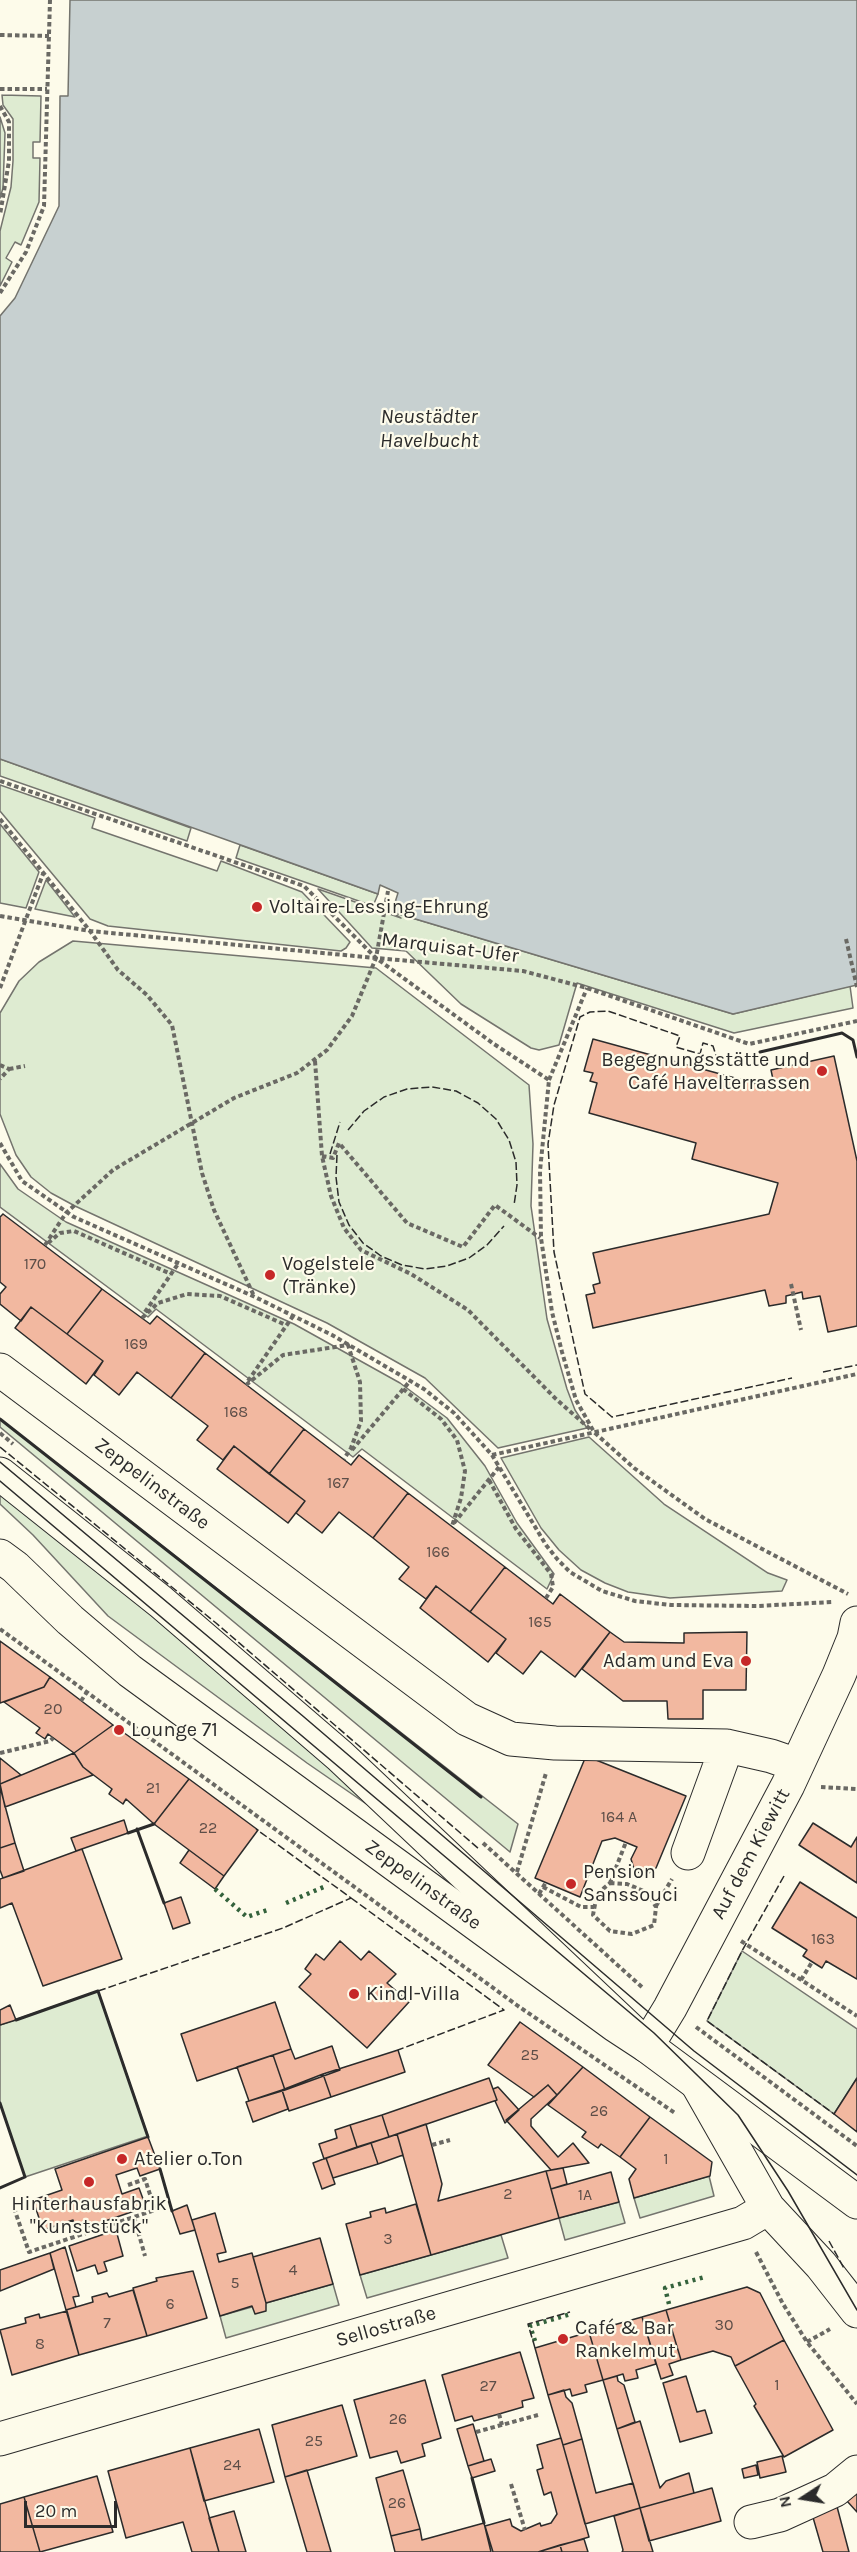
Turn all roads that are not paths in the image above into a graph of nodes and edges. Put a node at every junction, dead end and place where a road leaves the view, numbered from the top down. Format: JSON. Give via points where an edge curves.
{"nodes":[{"id":1,"x":0,"y":1370,"type":"edge"},
{"id":2,"x":0,"y":1474,"type":"edge"},
{"id":3,"x":0,"y":1556,"type":"edge"},
{"id":4,"x":846,"y":1612,"type":"edge"},
{"id":5,"x":848,"y":1672,"type":"edge"},
{"id":6,"x":727,"y":1746,"type":"junction"},
{"id":7,"x":809,"y":1776,"type":"junction"},
{"id":8,"x":688,"y":1853,"type":"dead end"},
{"id":9,"x":647,"y":2046,"type":"junction"},
{"id":10,"x":698,"y":2085,"type":"junction"},
{"id":11,"x":857,"y":2202,"type":"edge"},
{"id":12,"x":755,"y":2215,"type":"junction"},
{"id":13,"x":857,"y":2311,"type":"edge"},
{"id":14,"x":0,"y":2439,"type":"edge"},
{"id":15,"x":857,"y":2472,"type":"edge"},
{"id":16,"x":751,"y":2522,"type":"dead end"}],
"edges":[{"from":1,"to":6,"type":"street","name":"Zeppelinstraße","via":[[467,1719],[511,1739]]},
{"from":2,"to":9,"type":"street","via":[[162,1602],[340,1756]]},
{"from":3,"to":9,"type":"street","name":"Zeppelinstraße","via":[[130,1671]]},
{"from":4,"to":5,"type":"street","name":"Auf dem Kiewitt","via":[[854,1638]]},
{"from":5,"to":7,"type":"street","name":"Auf dem Kiewitt"},
{"from":6,"to":7,"type":"street","name":"Zeppelinstraße","via":[[771,1756]]},
{"from":6,"to":8,"type":"street"},
{"from":7,"to":9,"type":"street","name":"Auf dem Kiewitt"},
{"from":9,"to":10,"type":"street","name":"Zeppelinstraße"},
{"from":10,"to":11,"type":"street","name":"Zeppelinstraße"},
{"from":10,"to":12,"type":"street"},
{"from":12,"to":13,"type":"street","via":[[821,2265]]},
{"from":12,"to":14,"type":"street","name":"Sellostraße"},
{"from":15,"to":16,"type":"street","via":[[835,2490],[780,2515]]}]}
